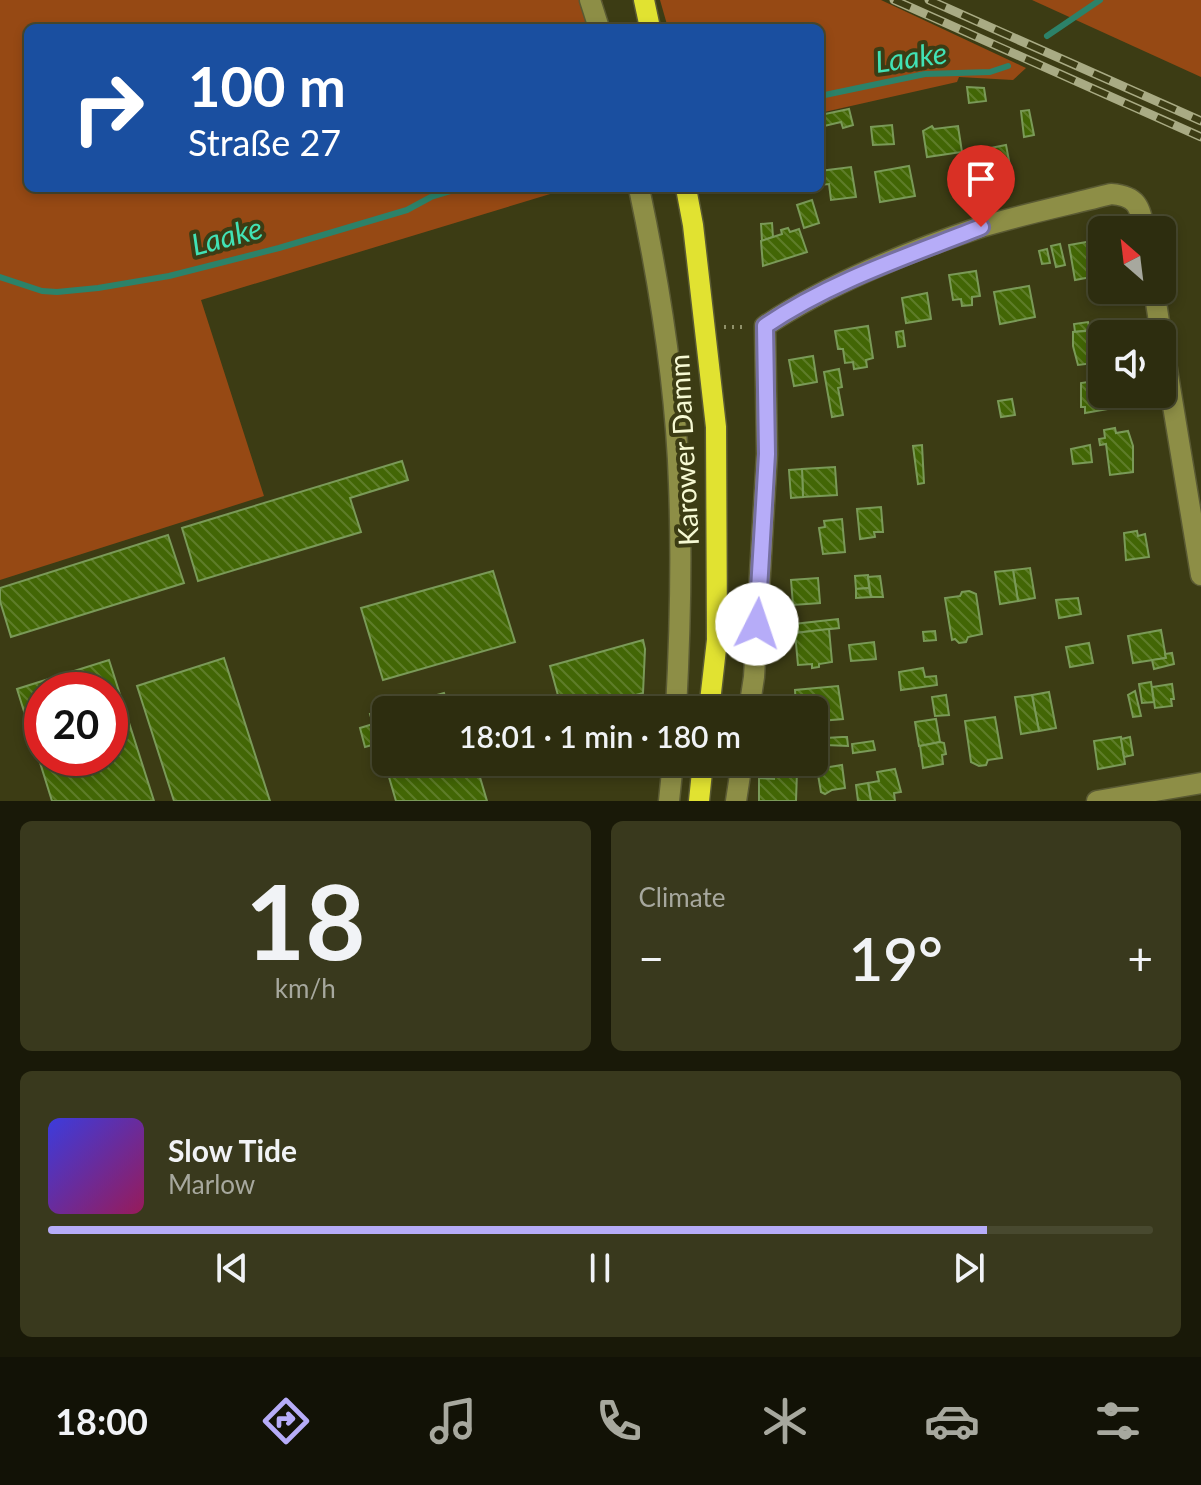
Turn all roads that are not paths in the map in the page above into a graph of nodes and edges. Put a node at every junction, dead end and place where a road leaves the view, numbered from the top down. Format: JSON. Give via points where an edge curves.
{"nodes":[{"id":1,"x":590,"y":0,"type":"edge"},
{"id":2,"x":644,"y":0,"type":"edge"},
{"id":3,"x":598,"y":24,"type":"edge"},
{"id":4,"x":649,"y":24,"type":"edge"},
{"id":5,"x":640,"y":192,"type":"edge"},
{"id":6,"x":687,"y":192,"type":"edge"},
{"id":7,"x":1141,"y":216,"type":"edge"},
{"id":8,"x":1174,"y":408,"type":"edge"},
{"id":9,"x":1201,"y":575,"type":"edge"},
{"id":10,"x":677,"y":696,"type":"edge"},
{"id":11,"x":711,"y":696,"type":"edge"},
{"id":12,"x":751,"y":696,"type":"edge"},
{"id":13,"x":672,"y":776,"type":"edge"},
{"id":14,"x":702,"y":776,"type":"edge"},
{"id":15,"x":740,"y":776,"type":"edge"},
{"id":16,"x":1201,"y":783,"type":"edge"},
{"id":17,"x":669,"y":801,"type":"edge"},
{"id":18,"x":699,"y":801,"type":"edge"},
{"id":19,"x":736,"y":801,"type":"edge"},
{"id":20,"x":1097,"y":801,"type":"edge"}],
"edges":[{"from":1,"to":3,"type":"street"},
{"from":2,"to":4,"type":"main road"},
{"from":5,"to":10,"type":"street","via":[[654,259],[679,481]]},
{"from":6,"to":11,"type":"main road","name":"Karower Damm","via":[[716,427],[717,640]]},
{"from":7,"to":12,"type":"street","via":[[1134,200],[1111,194],[981,227],[838,285],[765,326],[766,469]]},
{"from":8,"to":9,"type":"street"},
{"from":13,"to":17,"type":"street"},
{"from":14,"to":18,"type":"main road"},
{"from":15,"to":19,"type":"street"},
{"from":16,"to":20,"type":"street"}]}
